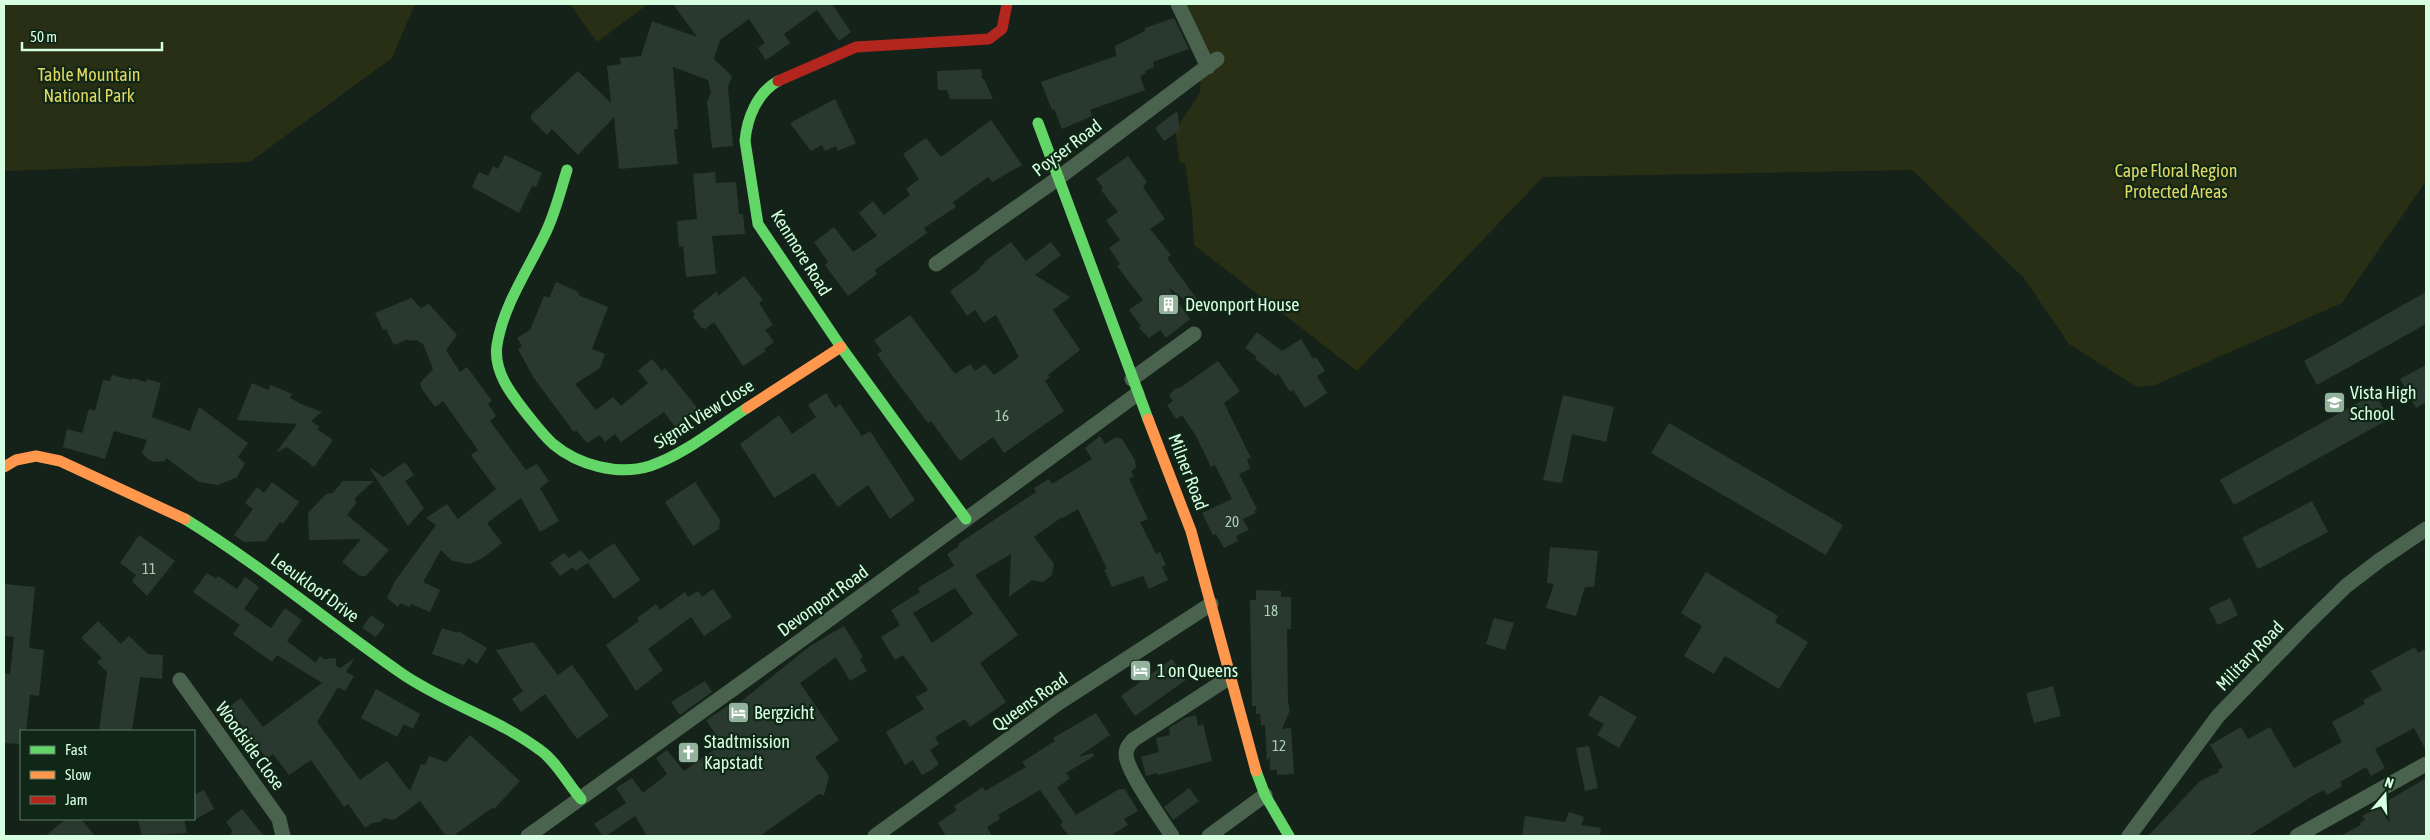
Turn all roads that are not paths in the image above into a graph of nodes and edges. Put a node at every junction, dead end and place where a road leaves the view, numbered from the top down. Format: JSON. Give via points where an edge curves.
{"nodes":[{"id":1,"x":1007,"y":4,"type":"edge"},
{"id":2,"x":1178,"y":4,"type":"edge"},
{"id":3,"x":1038,"y":123,"type":"dead end"},
{"id":4,"x":567,"y":170,"type":"dead end"},
{"id":5,"x":1057,"y":179,"type":"junction"},
{"id":6,"x":936,"y":264,"type":"dead end"},
{"id":7,"x":1194,"y":334,"type":"dead end"},
{"id":8,"x":841,"y":346,"type":"junction"},
{"id":9,"x":1132,"y":379,"type":"junction"},
{"id":10,"x":1137,"y":394,"type":"junction"},
{"id":11,"x":4,"y":467,"type":"edge"},
{"id":12,"x":966,"y":519,"type":"junction"},
{"id":13,"x":2426,"y":529,"type":"edge"},
{"id":14,"x":1211,"y":604,"type":"junction"},
{"id":15,"x":1230,"y":677,"type":"junction"},
{"id":16,"x":180,"y":680,"type":"dead end"},
{"id":17,"x":2426,"y":764,"type":"edge"},
{"id":18,"x":1264,"y":795,"type":"junction"},
{"id":19,"x":581,"y":799,"type":"junction"},
{"id":20,"x":283,"y":836,"type":"edge"},
{"id":21,"x":528,"y":836,"type":"edge"},
{"id":22,"x":875,"y":836,"type":"edge"},
{"id":23,"x":1172,"y":836,"type":"edge"},
{"id":24,"x":1209,"y":836,"type":"edge"},
{"id":25,"x":1289,"y":836,"type":"edge"},
{"id":26,"x":2129,"y":836,"type":"edge"},
{"id":27,"x":2297,"y":836,"type":"edge"}],
"edges":[{"from":1,"to":8,"type":"street","name":"Kenmore Road","via":[[1006,23],[996,37],[849,49],[776,82],[765,90],[752,111],[745,141],[758,224]]},
{"from":2,"to":5,"type":"street","name":"Poyser Road","via":[[1212,63]]},
{"from":3,"to":5,"type":"street","name":"Milner Road"},
{"from":4,"to":8,"type":"street","name":"Signal View Close","via":[[546,233],[505,318],[497,354],[502,376],[512,395],[546,438],[561,450],[577,459],[617,468],[635,469],[656,464],[680,452]]},
{"from":5,"to":6,"type":"street","name":"Poyser Road"},
{"from":5,"to":9,"type":"street","name":"Milner Road"},
{"from":7,"to":9,"type":"street"},
{"from":8,"to":12,"type":"street","name":"Kenmore Road"},
{"from":9,"to":10,"type":"street","name":"Milner Road"},
{"from":10,"to":12,"type":"street","name":"Devonport Road"},
{"from":10,"to":14,"type":"street","name":"Milner Road","via":[[1191,531]]},
{"from":11,"to":19,"type":"street","name":"Leeukloof Drive","via":[[16,460],[36,456],[60,460],[184,518],[223,542],[402,674],[542,751]]},
{"from":12,"to":19,"type":"street","name":"Devonport Road"},
{"from":13,"to":26,"type":"street","name":"Military Road","via":[[2352,581],[2297,634],[2218,716]]},
{"from":14,"to":15,"type":"street","name":"Milner Road"},
{"from":14,"to":22,"type":"street","name":"Queens Road","via":[[1057,704]]},
{"from":15,"to":18,"type":"street","name":"Milner Road"},
{"from":15,"to":23,"type":"street","via":[[1128,746],[1126,754],[1130,768]]},
{"from":16,"to":20,"type":"street","name":"Woodside Close","via":[[279,819]]},
{"from":17,"to":27,"type":"street"},
{"from":18,"to":24,"type":"street"},
{"from":18,"to":25,"type":"street","name":"Milner Road"},
{"from":19,"to":21,"type":"street","name":"Devonport Road"}]}
